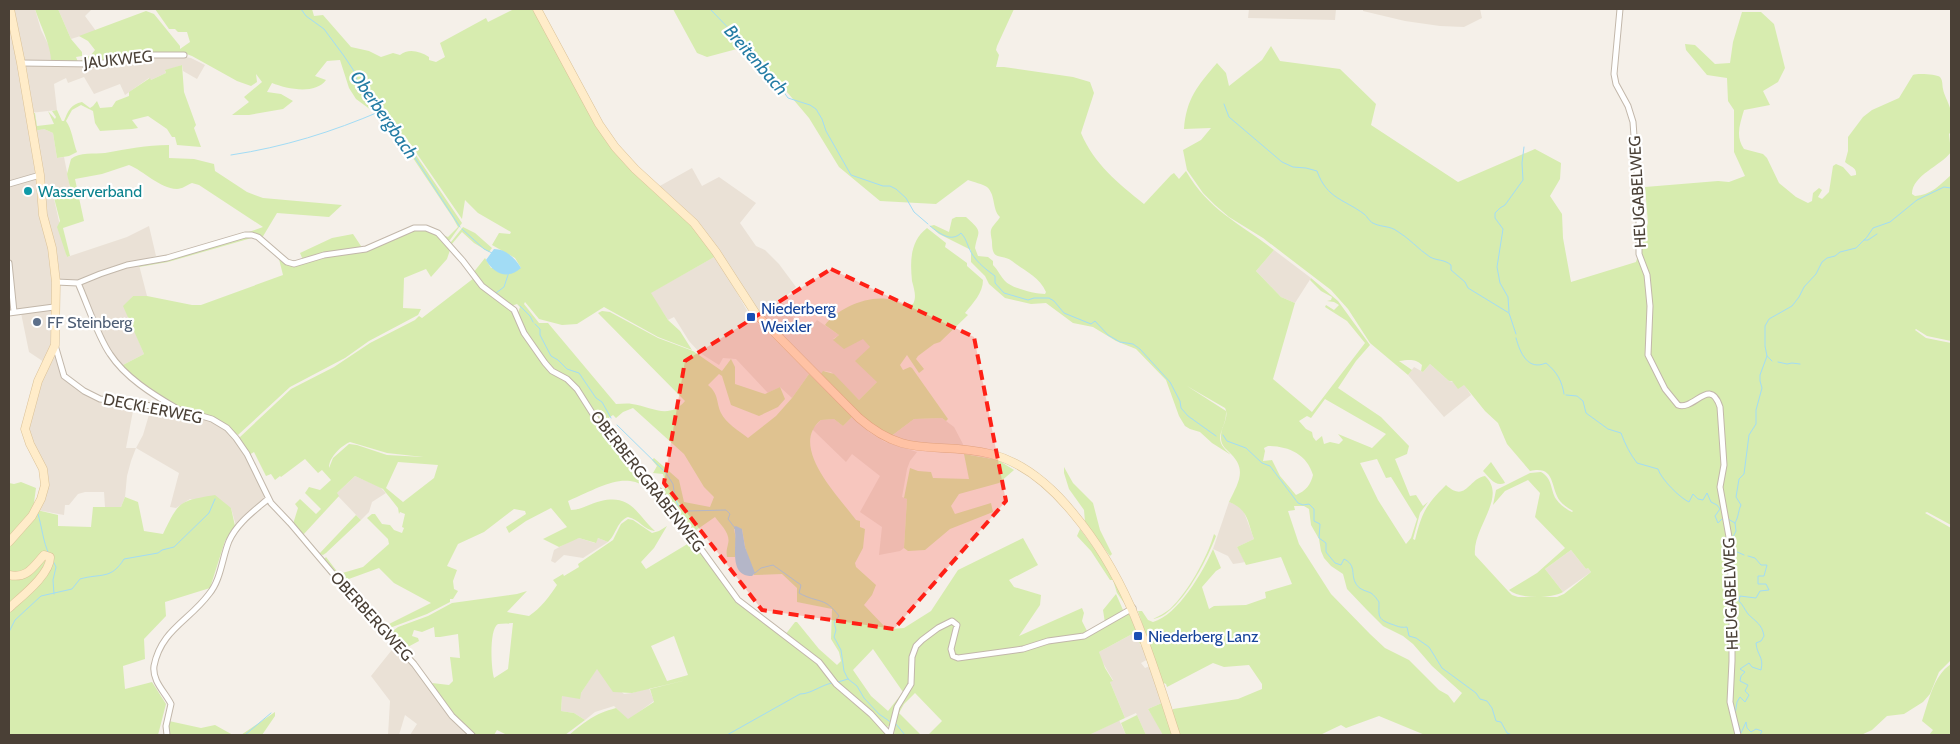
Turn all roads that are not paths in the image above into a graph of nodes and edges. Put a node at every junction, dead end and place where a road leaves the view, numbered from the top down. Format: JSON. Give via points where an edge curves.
{"nodes":[{"id":1,"x":10,"y":9,"type":"edge"},
{"id":2,"x":537,"y":9,"type":"edge"},
{"id":3,"x":1620,"y":9,"type":"edge"},
{"id":4,"x":184,"y":55,"type":"dead end"},
{"id":5,"x":21,"y":63,"type":"junction"},
{"id":6,"x":40,"y":175,"type":"junction"},
{"id":7,"x":9,"y":184,"type":"edge"},
{"id":8,"x":9,"y":263,"type":"edge"},
{"id":9,"x":56,"y":282,"type":"junction"},
{"id":10,"x":78,"y":283,"type":"junction"},
{"id":11,"x":54,"y":307,"type":"junction"},
{"id":12,"x":12,"y":313,"type":"edge"},
{"id":13,"x":55,"y":345,"type":"junction"},
{"id":14,"x":181,"y":410,"type":"junction"},
{"id":15,"x":268,"y":499,"type":"junction"},
{"id":16,"x":9,"y":542,"type":"edge"},
{"id":17,"x":9,"y":575,"type":"edge"},
{"id":18,"x":9,"y":608,"type":"edge"},
{"id":19,"x":1133,"y":608,"type":"junction"},
{"id":20,"x":167,"y":735,"type":"edge"},
{"id":21,"x":472,"y":735,"type":"edge"},
{"id":22,"x":890,"y":735,"type":"edge"},
{"id":23,"x":1176,"y":735,"type":"edge"},
{"id":24,"x":1738,"y":735,"type":"edge"}],
"edges":[{"from":1,"to":5,"type":"main road"},
{"from":2,"to":19,"type":"main road","via":[[610,141],[635,169],[697,226],[756,314],[815,375],[866,424],[887,438],[920,448],[991,454],[1016,463],[1033,474],[1087,529],[1113,568]]},
{"from":3,"to":24,"type":"street","name":"HEUGABELWEG","via":[[1614,74],[1634,122],[1639,254],[1646,275],[1650,306],[1648,355],[1678,405],[1686,406],[1711,394],[1717,398],[1720,407],[1724,465],[1720,487],[1729,536],[1732,599],[1730,702]]},
{"from":4,"to":5,"type":"street","name":"JAUKWEG","via":[[143,55],[93,64]]},
{"from":5,"to":6,"type":"main road"},
{"from":6,"to":7,"type":"street"},
{"from":6,"to":9,"type":"main road","via":[[42,211]]},
{"from":8,"to":12,"type":"street"},
{"from":9,"to":10,"type":"street"},
{"from":9,"to":11,"type":"main road"},
{"from":10,"to":14,"type":"street","via":[[110,355],[129,375]]},
{"from":10,"to":22,"type":"street","name":"OBERBERGGRABENWEG","via":[[128,265],[249,235],[258,237],[287,262],[294,264],[328,254],[366,249],[414,228],[434,231],[448,243],[484,288],[514,310],[524,333],[545,363],[577,389],[603,430],[656,487],[738,600],[819,662],[836,684]]},
{"from":11,"to":12,"type":"street"},
{"from":11,"to":13,"type":"main road"},
{"from":13,"to":14,"type":"street","name":"DECKLERWEG","via":[[64,376],[89,394],[110,401]]},
{"from":13,"to":16,"type":"main road","via":[[38,381],[26,425],[28,440],[45,474],[44,490],[32,516]]},
{"from":14,"to":15,"type":"street","name":"DECKLERWEG","via":[[217,422],[231,432],[247,454]]},
{"from":15,"to":20,"type":"street","via":[[234,531],[210,594],[171,631],[162,644],[154,673],[171,704]]},
{"from":15,"to":21,"type":"street","name":"OBERBERGWEG","via":[[414,664],[447,710]]},
{"from":17,"to":18,"type":"main road","via":[[24,575],[35,568],[43,556],[50,557],[50,564],[43,574]]},
{"from":19,"to":22,"type":"street","via":[[1084,636],[958,658],[950,651],[957,625],[952,621],[946,623],[916,646],[910,685],[896,707]]},
{"from":19,"to":23,"type":"main road"}]}
